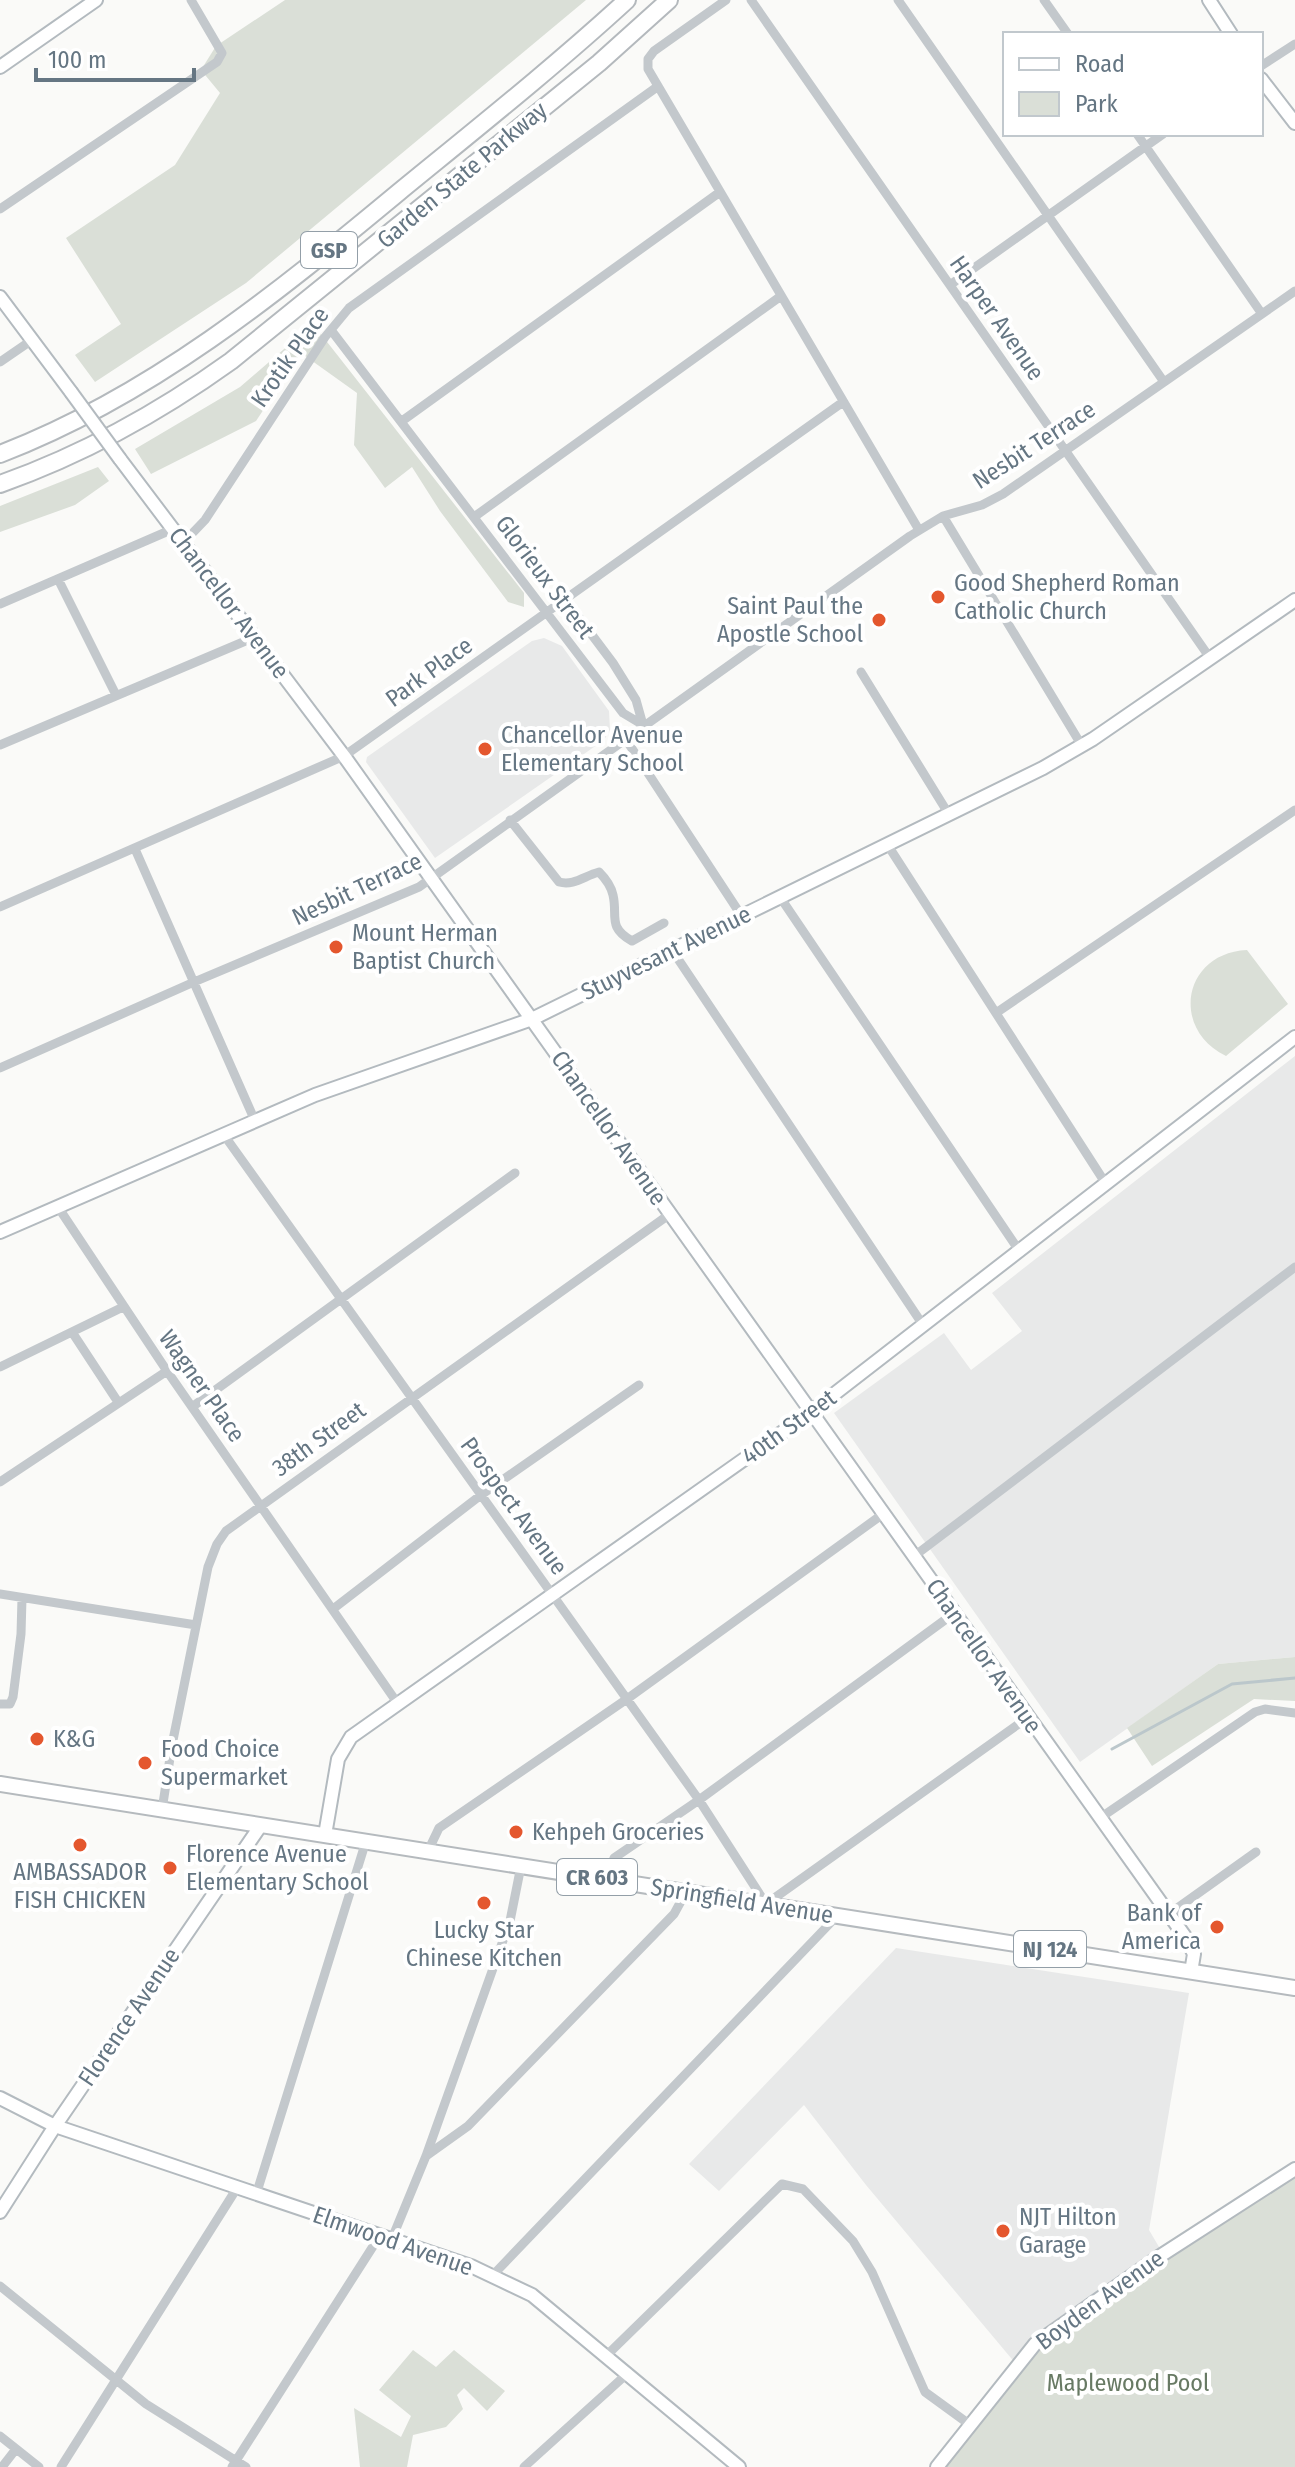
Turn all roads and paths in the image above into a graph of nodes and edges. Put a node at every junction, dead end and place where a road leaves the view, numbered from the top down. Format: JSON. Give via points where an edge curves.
{"nodes":[{"id":1,"x":96,"y":0,"type":"edge"},
{"id":2,"x":191,"y":0,"type":"edge"},
{"id":3,"x":627,"y":0,"type":"edge"},
{"id":4,"x":669,"y":0,"type":"edge"},
{"id":5,"x":726,"y":0,"type":"edge"},
{"id":6,"x":751,"y":0,"type":"edge"},
{"id":7,"x":898,"y":0,"type":"edge"},
{"id":8,"x":1044,"y":0,"type":"edge"},
{"id":9,"x":1209,"y":0,"type":"edge"},
{"id":10,"x":1067,"y":32,"type":"edge"},
{"id":11,"x":1230,"y":32,"type":"edge"},
{"id":12,"x":1295,"y":44,"type":"edge"},
{"id":13,"x":1263,"y":65,"type":"edge"},
{"id":14,"x":0,"y":67,"type":"edge"},
{"id":15,"x":1263,"y":82,"type":"edge"},
{"id":16,"x":657,"y":87,"type":"junction"},
{"id":17,"x":1295,"y":123,"type":"edge"},
{"id":18,"x":1138,"y":136,"type":"edge"},
{"id":19,"x":1160,"y":136,"type":"edge"},
{"id":20,"x":1146,"y":146,"type":"junction"},
{"id":21,"x":720,"y":192,"type":"junction"},
{"id":22,"x":0,"y":209,"type":"edge"},
{"id":23,"x":1047,"y":215,"type":"junction"},
{"id":24,"x":950,"y":285,"type":"junction"},
{"id":25,"x":1295,"y":291,"type":"edge"},
{"id":26,"x":781,"y":296,"type":"junction"},
{"id":27,"x":0,"y":297,"type":"edge"},
{"id":28,"x":1262,"y":314,"type":"junction"},
{"id":29,"x":331,"y":330,"type":"junction"},
{"id":30,"x":32,"y":340,"type":"junction"},
{"id":31,"x":0,"y":362,"type":"edge"},
{"id":32,"x":1164,"y":382,"type":"junction"},
{"id":33,"x":843,"y":402,"type":"junction"},
{"id":34,"x":402,"y":421,"type":"junction"},
{"id":35,"x":1065,"y":451,"type":"junction"},
{"id":36,"x":0,"y":454,"type":"edge"},
{"id":37,"x":0,"y":484,"type":"edge"},
{"id":38,"x":943,"y":516,"type":"junction"},
{"id":39,"x":474,"y":517,"type":"junction"},
{"id":40,"x":173,"y":529,"type":"junction"},
{"id":41,"x":919,"y":530,"type":"junction"},
{"id":42,"x":183,"y":543,"type":"junction"},
{"id":43,"x":58,"y":579,"type":"junction"},
{"id":44,"x":565,"y":599,"type":"junction"},
{"id":45,"x":1295,"y":600,"type":"edge"},
{"id":46,"x":0,"y":604,"type":"edge"},
{"id":47,"x":547,"y":612,"type":"junction"},
{"id":48,"x":255,"y":637,"type":"junction"},
{"id":49,"x":1210,"y":658,"type":"junction"},
{"id":50,"x":861,"y":672,"type":"dead end"},
{"id":51,"x":116,"y":695,"type":"junction"},
{"id":52,"x":643,"y":725,"type":"junction"},
{"id":53,"x":625,"y":738,"type":"junction"},
{"id":54,"x":0,"y":745,"type":"edge"},
{"id":55,"x":1082,"y":746,"type":"junction"},
{"id":56,"x":344,"y":756,"type":"junction"},
{"id":57,"x":1295,"y":810,"type":"edge"},
{"id":58,"x":948,"y":813,"type":"junction"},
{"id":59,"x":510,"y":820,"type":"junction"},
{"id":60,"x":887,"y":844,"type":"junction"},
{"id":61,"x":135,"y":849,"type":"junction"},
{"id":62,"x":432,"y":879,"type":"junction"},
{"id":63,"x":780,"y":897,"type":"junction"},
{"id":64,"x":0,"y":907,"type":"edge"},
{"id":65,"x":741,"y":915,"type":"junction"},
{"id":66,"x":664,"y":923,"type":"dead end"},
{"id":67,"x":672,"y":950,"type":"junction"},
{"id":68,"x":194,"y":982,"type":"junction"},
{"id":69,"x":996,"y":1013,"type":"junction"},
{"id":70,"x":532,"y":1019,"type":"junction"},
{"id":71,"x":1295,"y":1037,"type":"edge"},
{"id":72,"x":0,"y":1068,"type":"edge"},
{"id":73,"x":255,"y":1121,"type":"junction"},
{"id":74,"x":224,"y":1135,"type":"junction"},
{"id":75,"x":515,"y":1173,"type":"dead end"},
{"id":76,"x":1106,"y":1184,"type":"junction"},
{"id":77,"x":58,"y":1207,"type":"junction"},
{"id":78,"x":670,"y":1214,"type":"junction"},
{"id":79,"x":0,"y":1232,"type":"edge"},
{"id":80,"x":1020,"y":1252,"type":"junction"},
{"id":81,"x":1295,"y":1267,"type":"edge"},
{"id":82,"x":341,"y":1299,"type":"junction"},
{"id":83,"x":123,"y":1307,"type":"junction"},
{"id":84,"x":923,"y":1325,"type":"junction"},
{"id":85,"x":72,"y":1332,"type":"junction"},
{"id":86,"x":0,"y":1367,"type":"edge"},
{"id":87,"x":167,"y":1371,"type":"junction"},
{"id":88,"x":639,"y":1385,"type":"dead end"},
{"id":89,"x":410,"y":1397,"type":"junction"},
{"id":90,"x":118,"y":1402,"type":"junction"},
{"id":91,"x":192,"y":1407,"type":"junction"},
{"id":92,"x":811,"y":1412,"type":"junction"},
{"id":93,"x":0,"y":1482,"type":"edge"},
{"id":94,"x":481,"y":1495,"type":"junction"},
{"id":95,"x":261,"y":1506,"type":"junction"},
{"id":96,"x":883,"y":1514,"type":"junction"},
{"id":97,"x":913,"y":1557,"type":"junction"},
{"id":98,"x":0,"y":1594,"type":"edge"},
{"id":99,"x":552,"y":1594,"type":"junction"},
{"id":100,"x":22,"y":1598,"type":"junction"},
{"id":101,"x":333,"y":1609,"type":"junction"},
{"id":102,"x":953,"y":1614,"type":"junction"},
{"id":103,"x":196,"y":1625,"type":"junction"},
{"id":104,"x":627,"y":1699,"type":"junction"},
{"id":105,"x":0,"y":1704,"type":"edge"},
{"id":106,"x":398,"y":1704,"type":"junction"},
{"id":107,"x":1295,"y":1713,"type":"edge"},
{"id":108,"x":1027,"y":1718,"type":"junction"},
{"id":109,"x":0,"y":1784,"type":"edge"},
{"id":110,"x":699,"y":1800,"type":"junction"},
{"id":111,"x":162,"y":1810,"type":"junction"},
{"id":112,"x":1100,"y":1818,"type":"junction"},
{"id":113,"x":261,"y":1825,"type":"junction"},
{"id":114,"x":325,"y":1835,"type":"junction"},
{"id":115,"x":366,"y":1841,"type":"junction"},
{"id":116,"x":428,"y":1851,"type":"junction"},
{"id":117,"x":1256,"y":1852,"type":"dead end"},
{"id":118,"x":521,"y":1866,"type":"junction"},
{"id":119,"x":606,"y":1879,"type":"junction"},
{"id":120,"x":686,"y":1892,"type":"junction"},
{"id":121,"x":766,"y":1904,"type":"junction"},
{"id":122,"x":1169,"y":1914,"type":"junction"},
{"id":123,"x":837,"y":1916,"type":"junction"},
{"id":124,"x":896,"y":1925,"type":"joint"},
{"id":125,"x":1191,"y":1972,"type":"junction"},
{"id":126,"x":1295,"y":1988,"type":"edge"},
{"id":127,"x":0,"y":2098,"type":"edge"},
{"id":128,"x":55,"y":2126,"type":"junction"},
{"id":129,"x":426,"y":2156,"type":"junction"},
{"id":130,"x":1295,"y":2169,"type":"edge"},
{"id":131,"x":237,"y":2188,"type":"junction"},
{"id":132,"x":256,"y":2195,"type":"junction"},
{"id":133,"x":0,"y":2212,"type":"edge"},
{"id":134,"x":385,"y":2239,"type":"junction"},
{"id":135,"x":493,"y":2275,"type":"junction"},
{"id":136,"x":0,"y":2286,"type":"edge"},
{"id":137,"x":607,"y":2355,"type":"junction"},
{"id":138,"x":628,"y":2373,"type":"junction"},
{"id":139,"x":117,"y":2381,"type":"junction"},
{"id":140,"x":969,"y":2424,"type":"junction"},
{"id":141,"x":0,"y":2436,"type":"edge"},
{"id":142,"x":16,"y":2449,"type":"junction"},
{"id":143,"x":234,"y":2464,"type":"edge"},
{"id":144,"x":2,"y":2467,"type":"edge"},
{"id":145,"x":39,"y":2467,"type":"edge"},
{"id":146,"x":61,"y":2467,"type":"edge"},
{"id":147,"x":246,"y":2467,"type":"edge"},
{"id":148,"x":524,"y":2467,"type":"edge"},
{"id":149,"x":739,"y":2467,"type":"edge"},
{"id":150,"x":937,"y":2467,"type":"edge"}],
"edges":[{"from":1,"to":14,"type":"main road"},
{"from":2,"to":22,"type":"street","via":[[222,53],[217,62]]},
{"from":3,"to":36,"type":"highway","name":"Garden State Parkway","number":"GSP","via":[[221,333],[127,393]]},
{"from":4,"to":37,"type":"highway","name":"Garden State Parkway","number":"GSP","via":[[599,63],[222,368],[112,435]]},
{"from":5,"to":16,"type":"street","via":[[650,54],[648,69]]},
{"from":6,"to":24,"type":"street","name":"Harper Avenue"},
{"from":7,"to":23,"type":"street"},
{"from":8,"to":10,"type":"street"},
{"from":9,"to":11,"type":"main road"},
{"from":12,"to":13,"type":"street"},
{"from":15,"to":17,"type":"main road"},
{"from":16,"to":21,"type":"street"},
{"from":16,"to":29,"type":"street","name":"Krotik Place","via":[[374,288]]},
{"from":18,"to":20,"type":"street"},
{"from":19,"to":20,"type":"street"},
{"from":20,"to":23,"type":"street"},
{"from":20,"to":28,"type":"street"},
{"from":21,"to":26,"type":"street"},
{"from":21,"to":34,"type":"street"},
{"from":23,"to":24,"type":"street"},
{"from":23,"to":32,"type":"street"},
{"from":24,"to":35,"type":"street","name":"Harper Avenue"},
{"from":25,"to":28,"type":"street","name":"Nesbit Terrace"},
{"from":26,"to":33,"type":"street"},
{"from":26,"to":39,"type":"street"},
{"from":27,"to":30,"type":"main road","name":"Chancellor Avenue"},
{"from":28,"to":32,"type":"street","name":"Nesbit Terrace"},
{"from":29,"to":34,"type":"street","name":"Glorieux Street"},
{"from":29,"to":42,"type":"street","name":"Krotik Place","via":[[205,520]]},
{"from":30,"to":31,"type":"street"},
{"from":30,"to":40,"type":"main road","name":"Chancellor Avenue","bridge":true},
{"from":32,"to":35,"type":"street","name":"Nesbit Terrace"},
{"from":33,"to":41,"type":"street"},
{"from":33,"to":44,"type":"street","name":"Park Place"},
{"from":34,"to":39,"type":"street","name":"Glorieux Street"},
{"from":35,"to":38,"type":"street","name":"Nesbit Terrace","via":[[993,500]]},
{"from":35,"to":49,"type":"street","name":"Harper Avenue"},
{"from":38,"to":41,"type":"street","name":"Nesbit Terrace"},
{"from":38,"to":55,"type":"street"},
{"from":39,"to":47,"type":"street","name":"Glorieux Street"},
{"from":40,"to":42,"type":"main road","name":"Chancellor Avenue"},
{"from":40,"to":43,"type":"street"},
{"from":41,"to":52,"type":"street","name":"Nesbit Terrace"},
{"from":42,"to":48,"type":"main road","name":"Chancellor Avenue"},
{"from":43,"to":46,"type":"street"},
{"from":43,"to":51,"type":"street"},
{"from":44,"to":47,"type":"street","name":"Park Place"},
{"from":44,"to":52,"type":"street","name":"Glorieux Street","via":[[636,700]]},
{"from":45,"to":49,"type":"main road","name":"Stuyvesant Avenue"},
{"from":47,"to":52,"type":"street","name":"Glorieux Street","via":[[623,713]]},
{"from":47,"to":56,"type":"street","name":"Park Place"},
{"from":48,"to":51,"type":"street"},
{"from":48,"to":56,"type":"main road","name":"Chancellor Avenue"},
{"from":49,"to":55,"type":"main road","name":"Stuyvesant Avenue"},
{"from":50,"to":58,"type":"street"},
{"from":51,"to":54,"type":"street"},
{"from":52,"to":53,"type":"street","name":"Nesbit Terrace"},
{"from":53,"to":59,"type":"street","name":"Nesbit Terrace"},
{"from":53,"to":65,"type":"street"},
{"from":55,"to":58,"type":"main road","name":"Stuyvesant Avenue"},
{"from":56,"to":61,"type":"street","name":"Park Place"},
{"from":56,"to":62,"type":"main road","name":"Chancellor Avenue"},
{"from":57,"to":69,"type":"street"},
{"from":58,"to":60,"type":"main road","name":"Stuyvesant Avenue"},
{"from":59,"to":62,"type":"street","name":"Nesbit Terrace"},
{"from":59,"to":66,"type":"street","via":[[559,882],[599,872],[614,896],[613,919],[624,937],[632,941]]},
{"from":60,"to":63,"type":"main road","name":"Stuyvesant Avenue"},
{"from":60,"to":69,"type":"street"},
{"from":61,"to":64,"type":"street","name":"Park Place"},
{"from":61,"to":68,"type":"street"},
{"from":62,"to":68,"type":"street","name":"Nesbit Terrace"},
{"from":62,"to":70,"type":"main road","name":"Chancellor Avenue"},
{"from":63,"to":65,"type":"main road","name":"Stuyvesant Avenue"},
{"from":63,"to":80,"type":"street"},
{"from":65,"to":67,"type":"main road","name":"Stuyvesant Avenue"},
{"from":67,"to":70,"type":"main road","name":"Stuyvesant Avenue"},
{"from":67,"to":84,"type":"street"},
{"from":68,"to":72,"type":"street","name":"Nesbit Terrace"},
{"from":68,"to":73,"type":"street"},
{"from":69,"to":76,"type":"street"},
{"from":70,"to":73,"type":"main road","name":"Stuyvesant Avenue"},
{"from":70,"to":78,"type":"main road","name":"Chancellor Avenue"},
{"from":71,"to":76,"type":"main road","name":"40th Street"},
{"from":73,"to":74,"type":"main road","name":"Stuyvesant Avenue"},
{"from":74,"to":77,"type":"main road","name":"Stuyvesant Avenue"},
{"from":74,"to":82,"type":"street","name":"Prospect Avenue"},
{"from":75,"to":82,"type":"street"},
{"from":76,"to":80,"type":"main road","name":"40th Street"},
{"from":77,"to":79,"type":"main road","name":"Stuyvesant Avenue"},
{"from":77,"to":83,"type":"street","name":"Wagner Place"},
{"from":78,"to":89,"type":"street","name":"38th Street"},
{"from":78,"to":92,"type":"main road","name":"Chancellor Avenue"},
{"from":80,"to":84,"type":"main road","name":"40th Street"},
{"from":81,"to":97,"type":"street"},
{"from":82,"to":89,"type":"street","name":"Prospect Avenue"},
{"from":82,"to":91,"type":"street"},
{"from":83,"to":85,"type":"street"},
{"from":83,"to":87,"type":"street","name":"Wagner Place"},
{"from":84,"to":92,"type":"main road","name":"40th Street"},
{"from":85,"to":86,"type":"street"},
{"from":85,"to":90,"type":"street"},
{"from":87,"to":90,"type":"street"},
{"from":87,"to":91,"type":"street","name":"Wagner Place"},
{"from":88,"to":94,"type":"street"},
{"from":89,"to":94,"type":"street","name":"Prospect Avenue"},
{"from":89,"to":95,"type":"street","name":"38th Street"},
{"from":90,"to":93,"type":"street"},
{"from":91,"to":95,"type":"street","name":"Wagner Place"},
{"from":92,"to":96,"type":"main road","name":"Chancellor Avenue"},
{"from":92,"to":99,"type":"main road","name":"40th Street"},
{"from":94,"to":99,"type":"street","name":"Prospect Avenue"},
{"from":94,"to":101,"type":"street"},
{"from":95,"to":101,"type":"street","name":"Wagner Place"},
{"from":95,"to":103,"type":"street","name":"38th Street","via":[[217,1544]]},
{"from":96,"to":97,"type":"main road","name":"Chancellor Avenue"},
{"from":96,"to":104,"type":"street"},
{"from":97,"to":102,"type":"main road","name":"Chancellor Avenue"},
{"from":98,"to":100,"type":"street"},
{"from":99,"to":104,"type":"street","name":"Prospect Avenue"},
{"from":99,"to":106,"type":"main road","name":"40th Street"},
{"from":100,"to":103,"type":"street"},
{"from":100,"to":105,"type":"street","via":[[13,1697],[10,1704]]},
{"from":101,"to":106,"type":"street","name":"Wagner Place"},
{"from":102,"to":108,"type":"main road","name":"Chancellor Avenue"},
{"from":102,"to":110,"type":"street"},
{"from":103,"to":111,"type":"street","name":"38th Street"},
{"from":104,"to":110,"type":"street","name":"Prospect Avenue"},
{"from":104,"to":116,"type":"street","via":[[439,1828]]},
{"from":106,"to":114,"type":"main road","name":"40th Street","via":[[344,1746]]},
{"from":107,"to":112,"type":"street","via":[[1255,1712]]},
{"from":108,"to":112,"type":"main road","name":"Chancellor Avenue"},
{"from":108,"to":121,"type":"street"},
{"from":109,"to":111,"type":"main road","name":"Springfield Avenue","number":"CR 603"},
{"from":110,"to":119,"type":"street","via":[[614,1858]]},
{"from":110,"to":121,"type":"street","name":"Prospect Avenue"},
{"from":111,"to":113,"type":"main road","name":"Springfield Avenue","number":"CR 603"},
{"from":112,"to":122,"type":"main road","name":"Chancellor Avenue"},
{"from":113,"to":114,"type":"main road","name":"Springfield Avenue","number":"CR 603"},
{"from":113,"to":128,"type":"main road","name":"Florence Avenue"},
{"from":114,"to":115,"type":"main road","name":"Springfield Avenue","number":"CR 603"},
{"from":115,"to":116,"type":"main road","name":"Springfield Avenue","number":"CR 603"},
{"from":115,"to":132,"type":"street"},
{"from":116,"to":118,"type":"main road","name":"Springfield Avenue","number":"CR 603"},
{"from":117,"to":122,"type":"street"},
{"from":118,"to":119,"type":"main road","name":"Springfield Avenue","number":"CR 603"},
{"from":118,"to":129,"type":"street","via":[[510,1921]]},
{"from":119,"to":120,"type":"main road","name":"Springfield Avenue","number":"CR 603"},
{"from":120,"to":121,"type":"main road","name":"Springfield Avenue","number":"CR 603"},
{"from":120,"to":129,"type":"street","via":[[674,1914],[468,2126]]},
{"from":121,"to":123,"type":"main road","name":"Springfield Avenue","number":"CR 603"},
{"from":122,"to":125,"type":"main road","name":"Chancellor Avenue","via":[[1194,1954]]},
{"from":123,"to":124,"type":"main road","name":"Springfield Avenue","number":"CR 603"},
{"from":123,"to":135,"type":"street"},
{"from":124,"to":125,"type":"main road","name":"Springfield Avenue","number":"NJ 124"},
{"from":125,"to":126,"type":"main road","name":"Springfield Avenue","number":"NJ 124"},
{"from":127,"to":128,"type":"main road","name":"Elmwood Avenue"},
{"from":128,"to":131,"type":"main road","name":"Elmwood Avenue"},
{"from":128,"to":133,"type":"main road","name":"Florence Avenue"},
{"from":129,"to":134,"type":"street"},
{"from":130,"to":140,"type":"main road","name":"Boyden Avenue","via":[[1035,2344]]},
{"from":131,"to":132,"type":"main road","name":"Elmwood Avenue"},
{"from":131,"to":139,"type":"street"},
{"from":132,"to":134,"type":"main road","name":"Elmwood Avenue"},
{"from":134,"to":135,"type":"main road","name":"Elmwood Avenue"},
{"from":134,"to":143,"type":"street"},
{"from":135,"to":137,"type":"main road","name":"Elmwood Avenue","via":[[532,2295]]},
{"from":136,"to":139,"type":"street"},
{"from":137,"to":138,"type":"main road","name":"Elmwood Avenue"},
{"from":137,"to":140,"type":"street","via":[[782,2184],[791,2184],[817,2201],[853,2241],[925,2392]]},
{"from":138,"to":148,"type":"street"},
{"from":138,"to":149,"type":"main road","name":"Elmwood Avenue"},
{"from":139,"to":143,"type":"street"},
{"from":139,"to":146,"type":"street"},
{"from":140,"to":150,"type":"main road","name":"Boyden Avenue"},
{"from":141,"to":142,"type":"street"},
{"from":142,"to":144,"type":"street"},
{"from":142,"to":145,"type":"street"},
{"from":143,"to":147,"type":"street"}]}
